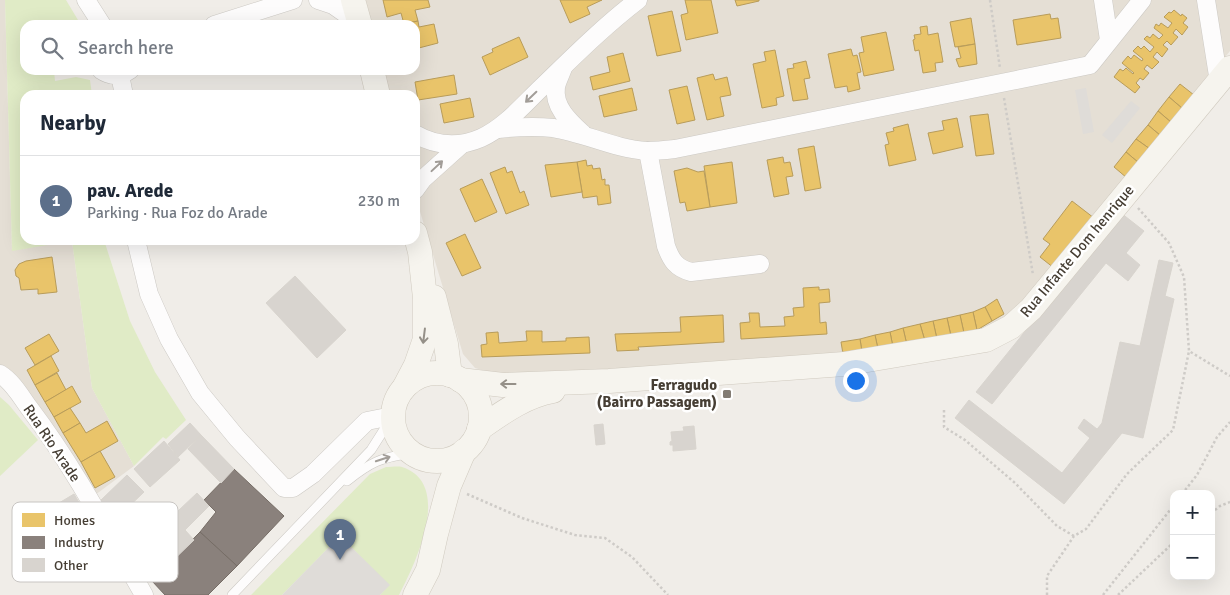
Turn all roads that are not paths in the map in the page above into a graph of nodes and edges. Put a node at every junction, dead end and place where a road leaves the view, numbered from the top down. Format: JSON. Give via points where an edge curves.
{"nodes":[{"id":1,"x":86,"y":0,"type":"edge"},
{"id":2,"x":293,"y":0,"type":"edge"},
{"id":3,"x":318,"y":0,"type":"edge"},
{"id":4,"x":353,"y":0,"type":"edge"},
{"id":5,"x":638,"y":0,"type":"edge"},
{"id":6,"x":1103,"y":0,"type":"edge"},
{"id":7,"x":1142,"y":0,"type":"edge"},
{"id":8,"x":1206,"y":0,"type":"edge"},
{"id":9,"x":99,"y":20,"type":"edge"},
{"id":10,"x":230,"y":20,"type":"edge"},
{"id":11,"x":353,"y":20,"type":"edge"},
{"id":12,"x":359,"y":20,"type":"edge"},
{"id":13,"x":1109,"y":40,"type":"junction"},
{"id":14,"x":564,"y":65,"type":"junction"},
{"id":15,"x":125,"y":75,"type":"edge"},
{"id":16,"x":373,"y":75,"type":"edge"},
{"id":17,"x":1224,"y":75,"type":"edge"},
{"id":18,"x":124,"y":90,"type":"edge"},
{"id":19,"x":377,"y":90,"type":"edge"},
{"id":20,"x":498,"y":129,"type":"junction"},
{"id":21,"x":583,"y":134,"type":"junction"},
{"id":22,"x":420,"y":136,"type":"edge"},
{"id":23,"x":462,"y":144,"type":"junction"},
{"id":24,"x":648,"y":151,"type":"junction"},
{"id":25,"x":420,"y":183,"type":"edge"},
{"id":26,"x":137,"y":245,"type":"edge"},
{"id":27,"x":417,"y":245,"type":"edge"},
{"id":28,"x":418,"y":245,"type":"edge"},
{"id":29,"x":760,"y":264,"type":"dead end"},
{"id":30,"x":0,"y":374,"type":"edge"},
{"id":31,"x":455,"y":377,"type":"junction"},
{"id":32,"x":609,"y":381,"type":"junction"},
{"id":33,"x":405,"y":386,"type":"junction"},
{"id":34,"x":392,"y":416,"type":"junction"},
{"id":35,"x":479,"y":429,"type":"junction"},
{"id":36,"x":464,"y":451,"type":"junction"},
{"id":37,"x":419,"y":456,"type":"junction"},
{"id":38,"x":330,"y":493,"type":"junction"},
{"id":39,"x":90,"y":502,"type":"edge"},
{"id":40,"x":436,"y":534,"type":"junction"},
{"id":41,"x":136,"y":582,"type":"edge"},
{"id":42,"x":144,"y":595,"type":"edge"},
{"id":43,"x":232,"y":595,"type":"edge"},
{"id":44,"x":415,"y":595,"type":"edge"}],
"edges":[{"from":1,"to":9,"type":"street"},
{"from":2,"to":10,"type":"street"},
{"from":3,"to":11,"type":"street","via":[[333,5]]},
{"from":4,"to":12,"type":"street"},
{"from":5,"to":14,"type":"street"},
{"from":6,"to":13,"type":"street"},
{"from":7,"to":13,"type":"street"},
{"from":8,"to":17,"type":"street"},
{"from":13,"to":24,"type":"street","via":[[1090,65],[675,149]]},
{"from":14,"to":20,"type":"street","one_way":true},
{"from":14,"to":21,"type":"street","via":[[556,88],[559,106]]},
{"from":15,"to":18,"type":"street"},
{"from":16,"to":19,"type":"street"},
{"from":17,"to":32,"type":"street","name":"Rua Infante Dom henrique","via":[[1037,301],[1011,327],[986,340],[844,364]]},
{"from":20,"to":21,"type":"street","via":[[520,126]]},
{"from":20,"to":23,"type":"street"},
{"from":21,"to":24,"type":"street","via":[[609,144]]},
{"from":22,"to":23,"type":"street","via":[[437,144]]},
{"from":25,"to":23,"type":"street","one_way":true},
{"from":24,"to":29,"type":"street","via":[[671,261],[691,272]]},
{"from":26,"to":34,"type":"street","via":[[149,294],[169,339],[200,393],[284,488],[293,488],[313,474],[367,421]]},
{"from":27,"to":33,"type":"street","one_way":true,"via":[[425,298],[425,339]]},
{"from":28,"to":31,"type":"street"},
{"from":30,"to":39,"type":"street","name":"Rua Rio Arade","via":[[31,411]]},
{"from":32,"to":31,"type":"street","one_way":true,"via":[[503,385]]},
{"from":31,"to":33,"type":"street","via":[[424,374]]},
{"from":31,"to":35,"type":"street","via":[[471,389],[478,401]]},
{"from":32,"to":35,"type":"street","via":[[539,393],[508,408]]},
{"from":33,"to":34,"type":"street","via":[[395,402]]},
{"from":34,"to":37,"type":"street","via":[[398,439]]},
{"from":34,"to":38,"type":"lane","via":[[371,450]]},
{"from":35,"to":36,"type":"street"},
{"from":36,"to":37,"type":"street","via":[[447,460]]},
{"from":36,"to":40,"type":"street","via":[[449,486]]},
{"from":38,"to":37,"type":"lane","one_way":true,"via":[[373,462],[389,456]]},
{"from":37,"to":40,"type":"street","via":[[436,484]]},
{"from":38,"to":43,"type":"lane"},
{"from":40,"to":44,"type":"street","via":[[428,570]]},
{"from":41,"to":42,"type":"street","name":"Rua Rio Arade"}]}
